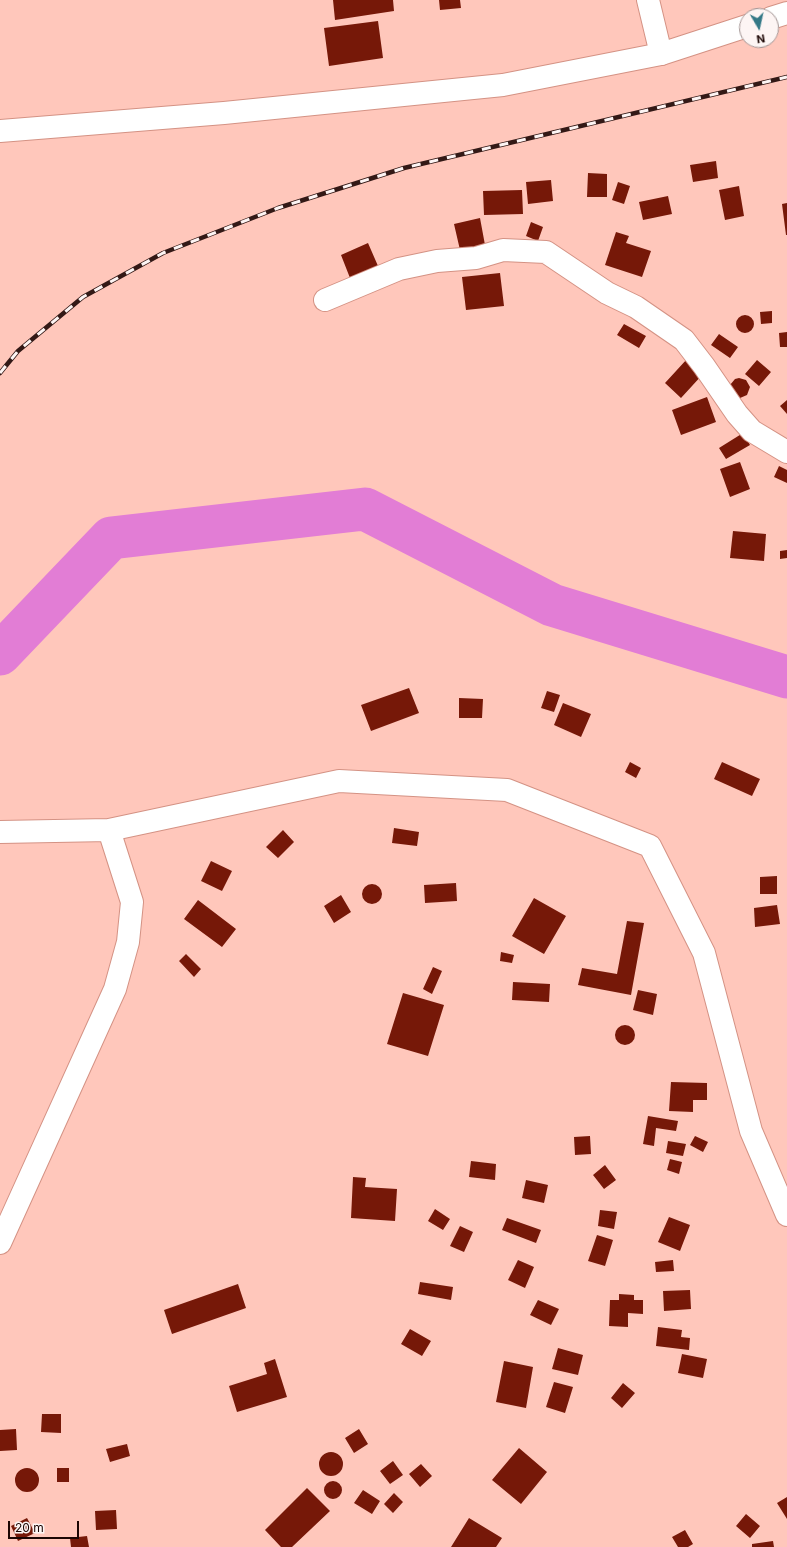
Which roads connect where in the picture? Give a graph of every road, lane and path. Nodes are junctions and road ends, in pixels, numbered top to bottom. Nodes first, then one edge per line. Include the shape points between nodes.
1 (648, 0) edge
2 (661, 0) edge
3 (739, 29) edge
4 (661, 54) junction
5 (0, 131) edge
6 (325, 300) dead end
7 (787, 452) edge
8 (109, 830) junction
9 (1, 832) edge
10 (787, 1215) edge
11 (0, 1243) edge

1 - 4 main road
2 - 4 main road
3 - 4 main road
4 - 5 main road via 503,85 224,113
6 - 7 main road via 399,269 436,261 476,258 503,250 546,252 607,293 636,307 684,340 752,431
8 - 9 main road
8 - 10 main road via 339,781 507,790 650,846 704,953 752,1131
8 - 11 main road via 132,902 128,942 116,989

